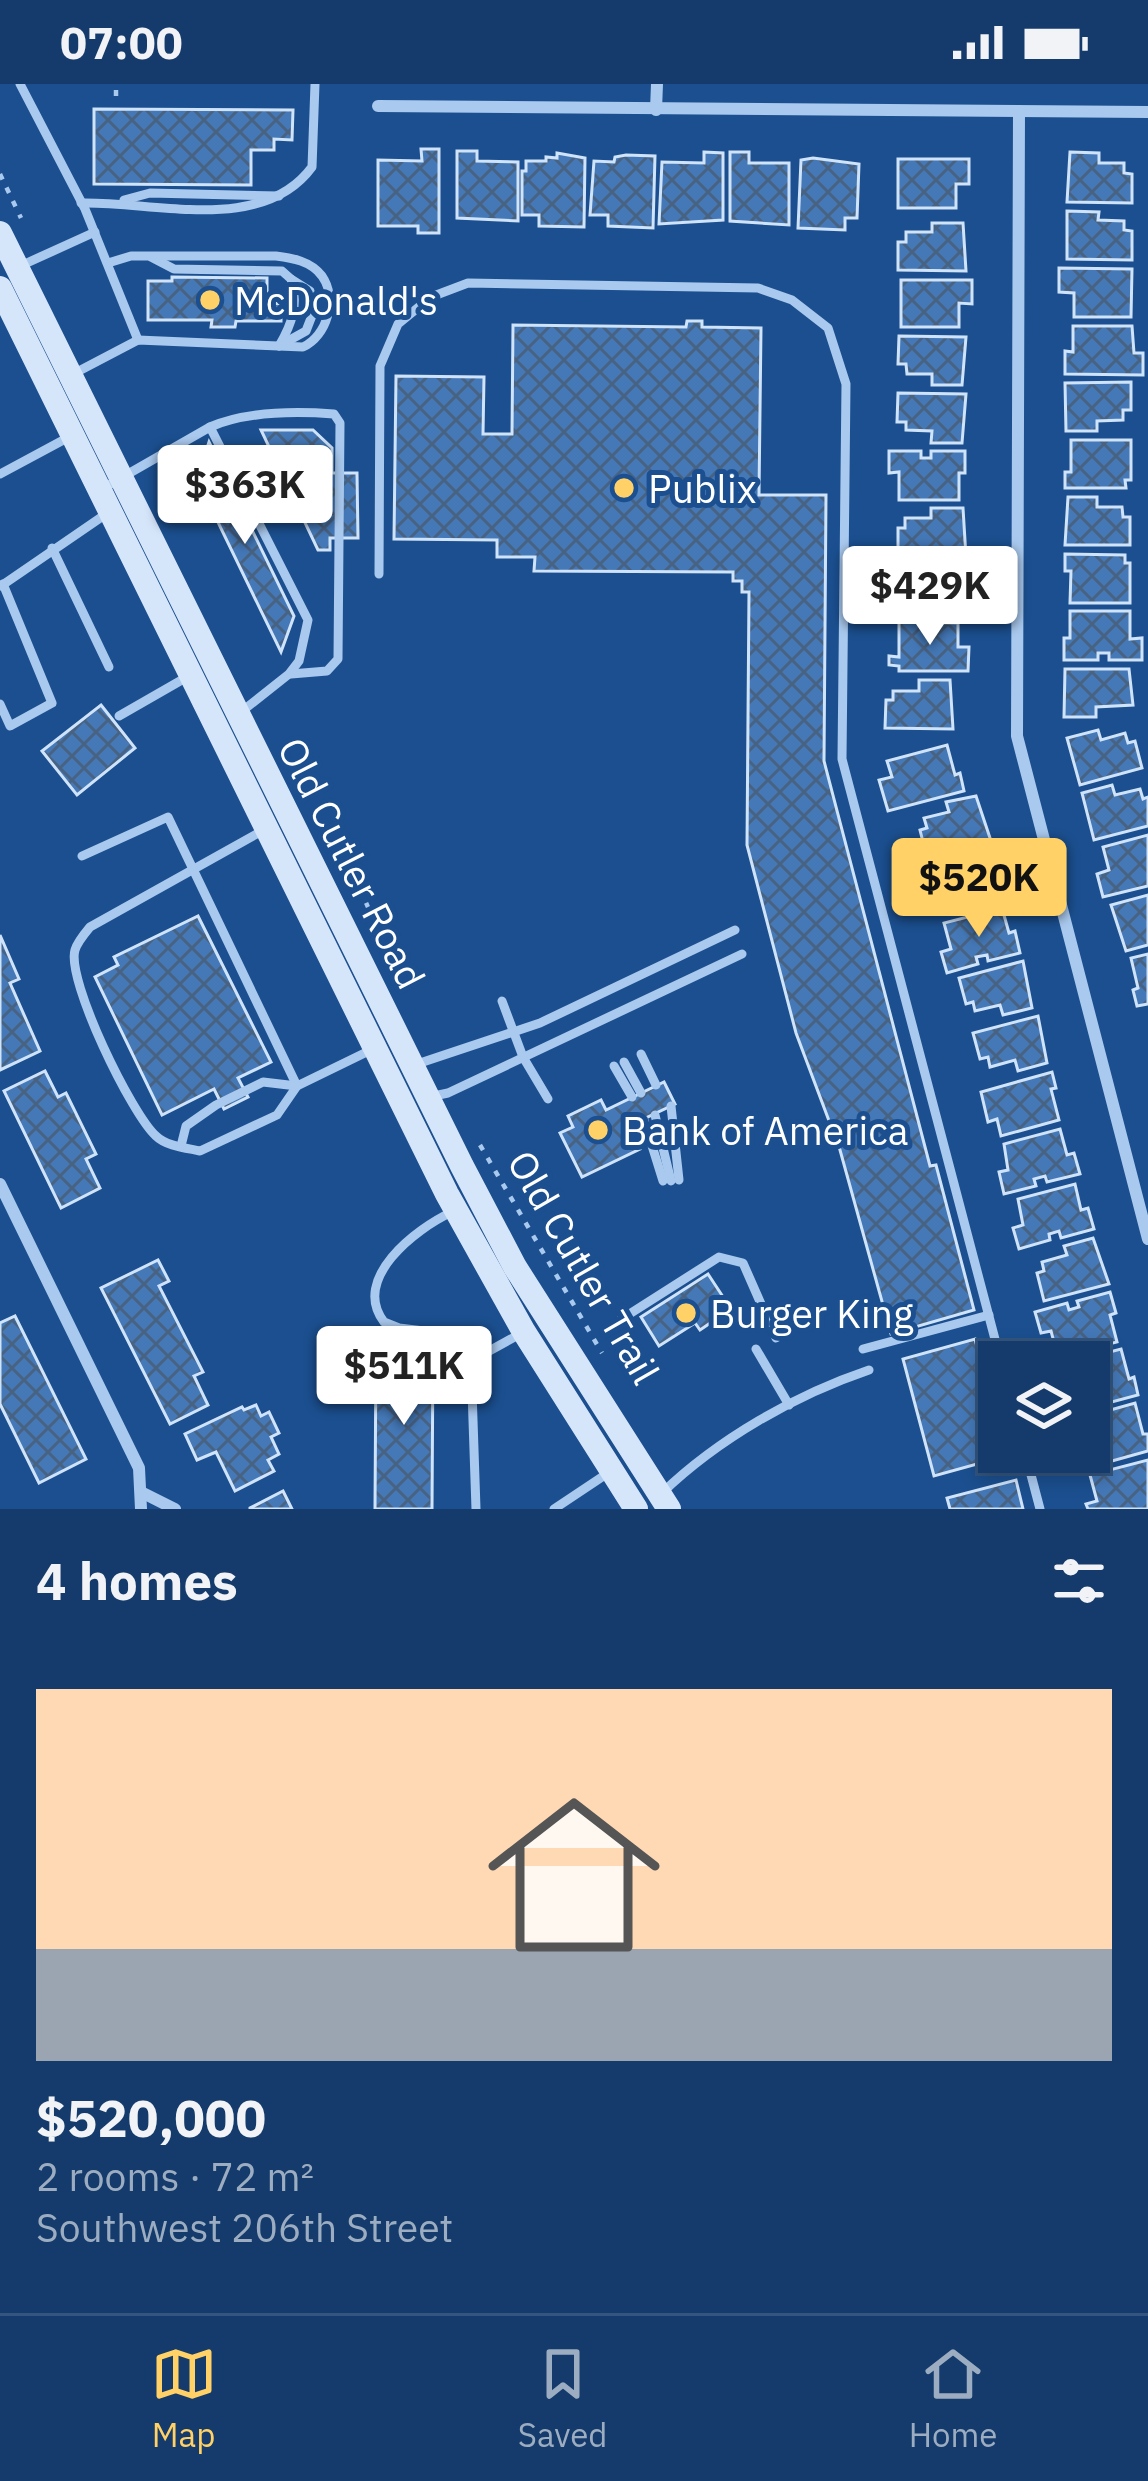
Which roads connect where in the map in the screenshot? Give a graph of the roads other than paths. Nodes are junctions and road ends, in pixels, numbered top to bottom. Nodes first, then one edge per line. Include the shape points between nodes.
1 (20, 84) edge
2 (315, 84) edge
3 (657, 84) edge
4 (378, 106) dead end
5 (656, 110) junction
6 (1019, 111) junction
7 (1148, 112) edge
8 (81, 202) junction
9 (95, 232) junction
10 (0, 233) edge
11 (150, 256) junction
12 (108, 263) junction
13 (17, 268) junction
14 (291, 279) junction
15 (0, 288) edge
16 (15, 310) edge
17 (138, 340) junction
18 (278, 346) junction
19 (59, 381) junction
20 (210, 427) junction
21 (83, 429) junction
22 (0, 474) edge
23 (110, 493) junction
24 (52, 548) junction
25 (379, 574) dead end
26 (2, 585) edge
27 (110, 667) dead end
28 (202, 669) junction
29 (289, 674) junction
30 (0, 704) edge
31 (119, 716) dead end
32 (227, 721) junction
33 (278, 823) junction
34 (82, 856) dead end
35 (191, 870) junction
36 (735, 930) dead end
37 (742, 954) dead end
38 (502, 1001) dead end
39 (514, 1032) junction
40 (375, 1048) junction
41 (640, 1054) dead end
42 (523, 1057) junction
43 (619, 1064) dead end
44 (412, 1065) junction
45 (386, 1072) junction
46 (656, 1085) dead end
47 (298, 1086) junction
48 (637, 1095) dead end
49 (429, 1097) junction
50 (548, 1099) dead end
51 (671, 1106) dead end
52 (649, 1118) dead end
53 (181, 1146) junction
54 (0, 1184) edge
55 (456, 1210) junction
56 (1147, 1234) edge
57 (988, 1315) junction
58 (548, 1318) junction
59 (620, 1320) dead end
60 (524, 1332) junction
61 (776, 1338) dead end
62 (995, 1341) edge
63 (756, 1349) dead end
64 (863, 1349) dead end
65 (471, 1361) junction
66 (869, 1370) dead end
67 (789, 1405) junction
68 (611, 1471) junction
69 (1031, 1473) edge
70 (143, 1493) junction
71 (648, 1506) edge
72 (141, 1509) edge
73 (175, 1509) edge
74 (476, 1509) edge
75 (554, 1509) edge
76 (1040, 1509) edge

1 - 8 lane
2 - 8 lane via 312,167 263,205
3 - 5 street
4 - 5 street
5 - 6 street
6 - 7 street
6 - 56 street via 1015,720
8 - 9 lane
9 - 12 lane
9 - 13 lane
10 - 13 main road, Old Cutler Road
11 - 12 lane
11 - 14 lane via 174,269 271,269
11 - 18 lane via 276,256 311,266 328,296 323,329 303,347
12 - 17 lane
13 - 16 main road, Old Cutler Road
14 - 18 lane via 292,322
14 - 18 lane via 310,291 311,323
15 - 16 main road, Old Cutler Road
16 - 19 main road, Old Cutler Road
17 - 18 lane
17 - 19 lane
19 - 21 main road, Old Cutler Road
20 - 23 lane
20 - 29 lane via 308,620
20 - 29 lane via 303,413 334,415 340,423 338,659 327,671
21 - 22 lane
21 - 23 main road, Old Cutler Road
23 - 24 lane
23 - 28 main road, Old Cutler Road
23 - 28 main road, Old Cutler Road
24 - 26 lane
24 - 27 lane
25 - 57 lane via 380,367 398,324 431,297 468,283 758,287 792,300 827,328 846,384 842,759
26 - 30 lane via 52,703 10,726
28 - 31 lane
28 - 32 main road, Old Cutler Road
29 - 32 lane
32 - 33 main road, Old Cutler Road
33 - 35 lane
33 - 40 main road, Old Cutler Road
33 - 44 main road, Old Cutler Road
34 - 35 lane via 168,817
35 - 47 lane
35 - 53 lane via 90,927 74,952 79,990 111,1062 159,1140
36 - 39 lane
37 - 42 lane
38 - 39 lane
39 - 42 lane
39 - 44 lane
40 - 45 main road, Old Cutler Road
40 - 47 lane
41 - 46 lane
42 - 49 lane
42 - 50 lane
43 - 48 lane
44 - 49 main road, Old Cutler Road
45 - 49 main road
45 - 55 main road, Old Cutler Road
47 - 53 lane via 277,1115 200,1151
47 - 53 lane via 263,1082 217,1105 186,1126
49 - 58 main road, Old Cutler Road
51 - 52 lane via 671,1180
54 - 70 street via 139,1468
55 - 60 main road, Old Cutler Road
55 - 65 lane via 400,1250 373,1298 384,1322 457,1335
57 - 62 lane
57 - 64 lane
58 - 60 main road
58 - 71 main road, Old Cutler Road
59 - 61 lane via 719,1257 743,1263
60 - 65 lane
60 - 68 main road, Old Cutler Road
63 - 67 lane
65 - 74 lane
66 - 67 lane
67 - 71 lane via 688,1468
68 - 71 main road, Old Cutler Road
68 - 75 lane
69 - 76 lane
70 - 72 street
70 - 73 street

